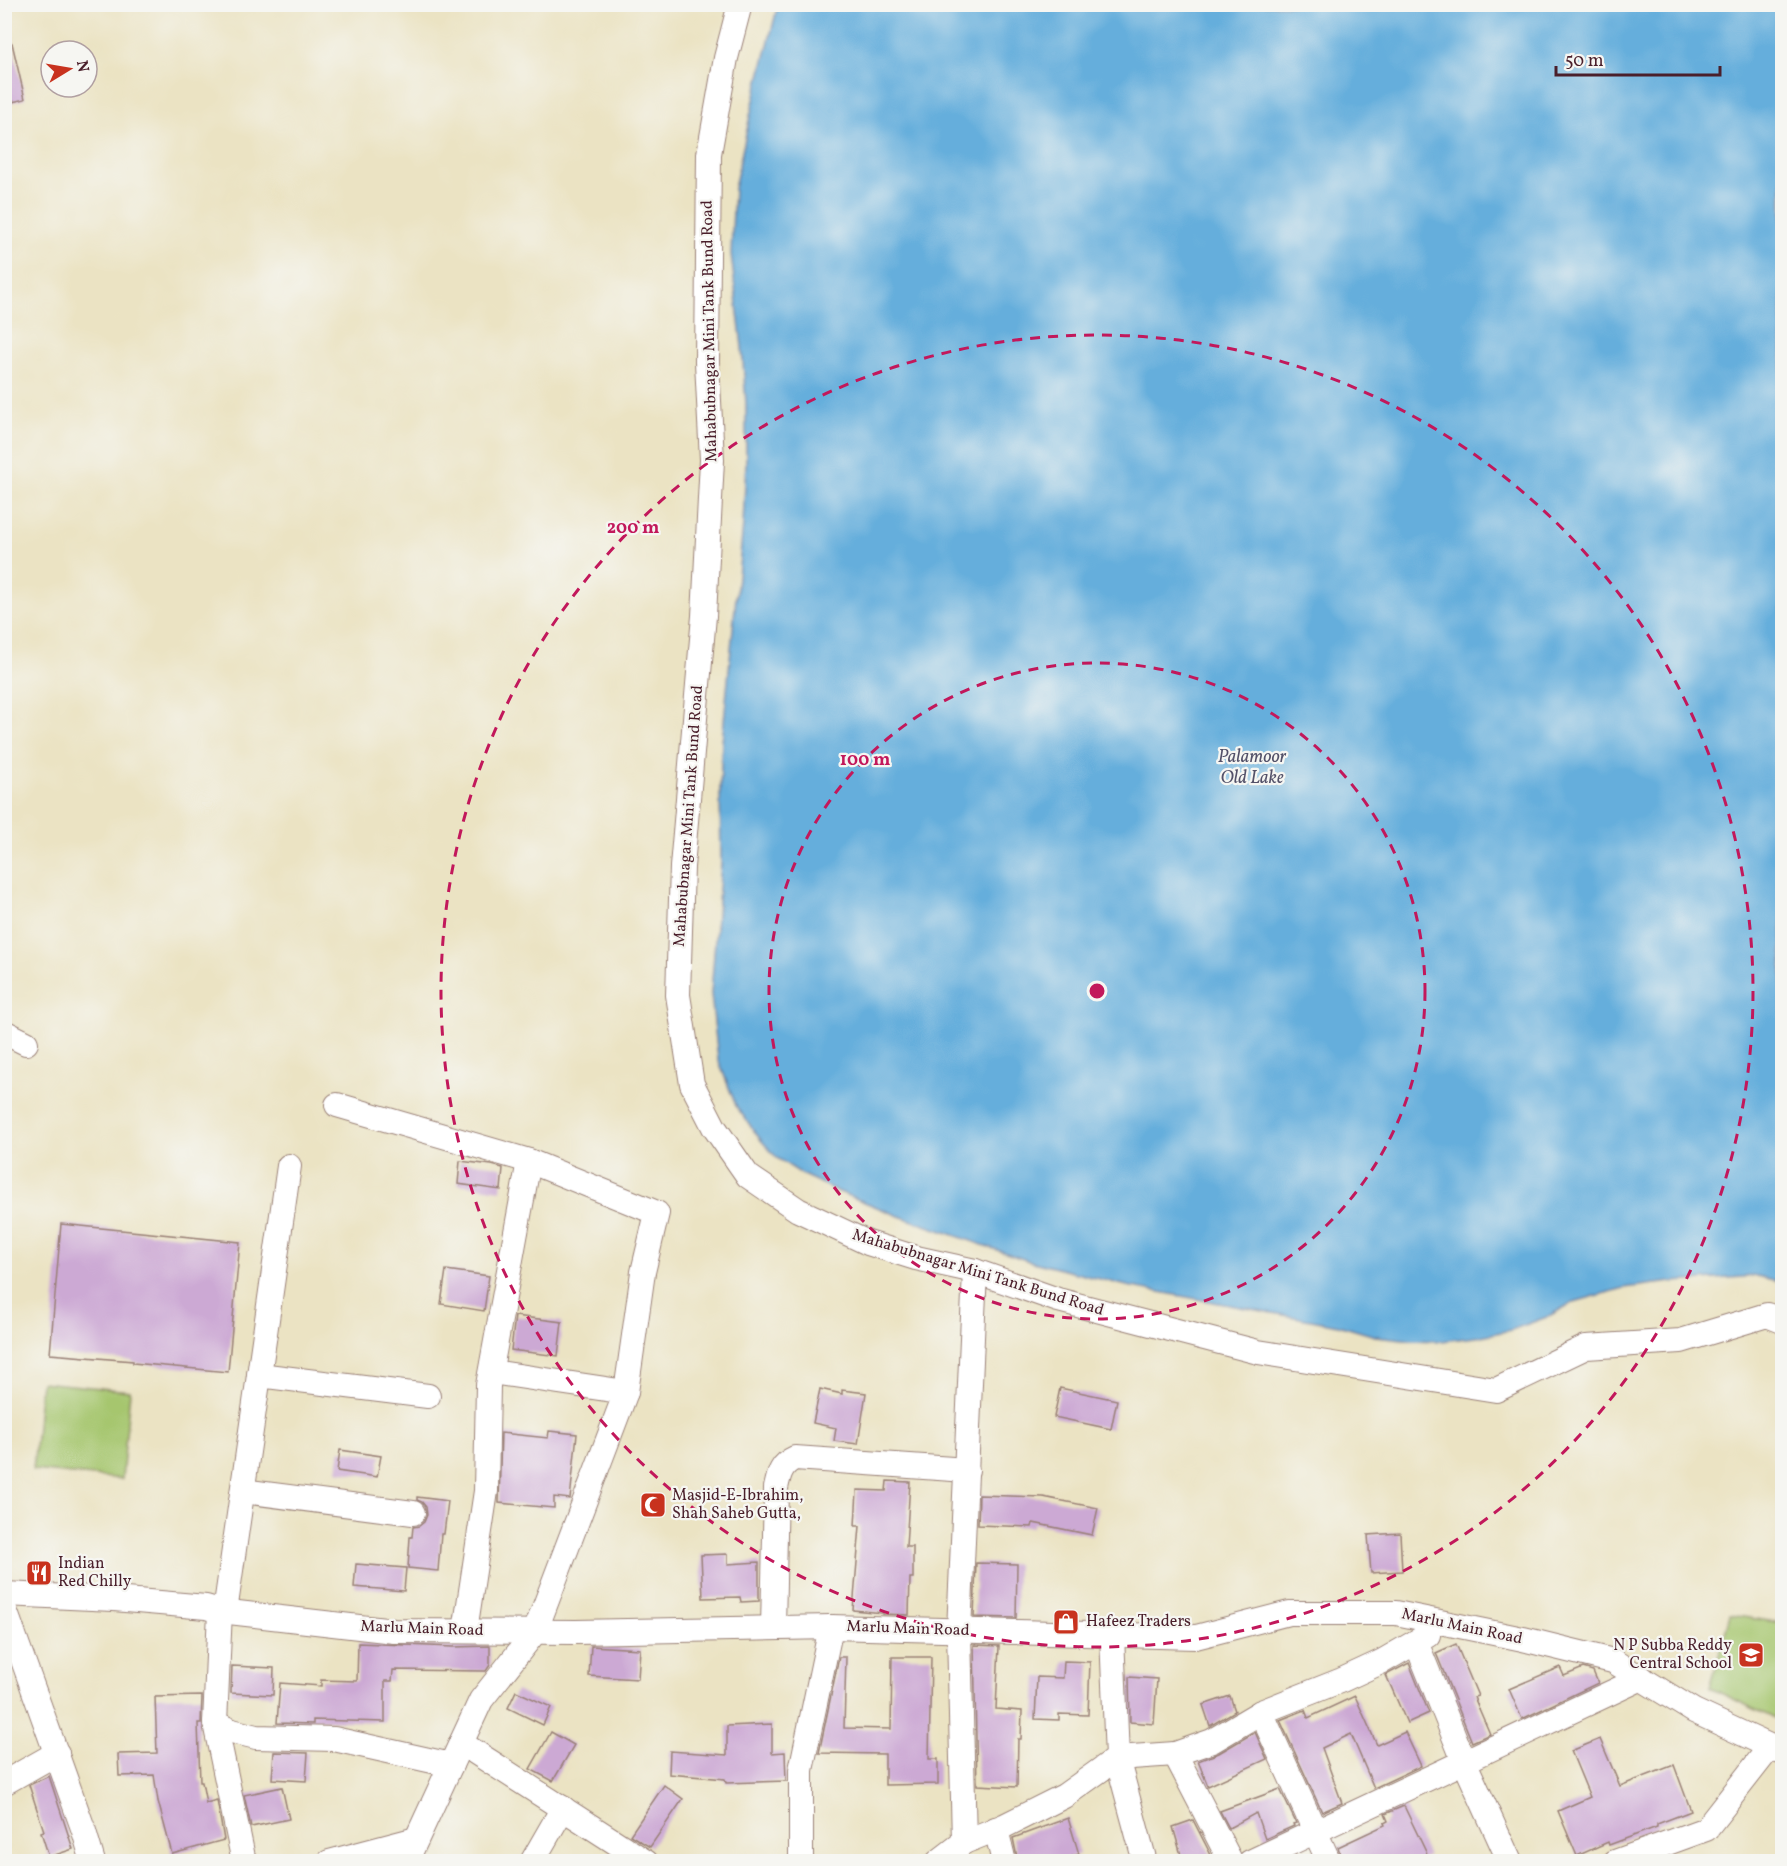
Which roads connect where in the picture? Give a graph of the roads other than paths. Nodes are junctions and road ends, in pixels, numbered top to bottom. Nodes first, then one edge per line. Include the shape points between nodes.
1 (740, 4) edge
2 (4, 1032) edge
3 (26, 1042) dead end
4 (337, 1106) dead end
5 (529, 1161) junction
6 (289, 1166) dead end
7 (975, 1271) junction
8 (1782, 1321) edge
9 (491, 1372) junction
10 (259, 1375) junction
11 (626, 1392) junction
12 (428, 1396) dead end
13 (967, 1470) junction
14 (243, 1491) junction
15 (413, 1513) dead end
16 (4, 1594) edge
17 (4, 1607) edge
18 (223, 1611) junction
19 (1448, 1624) junction
20 (831, 1627) junction
21 (773, 1628) junction
22 (465, 1631) junction
23 (959, 1631) junction
24 (534, 1632) junction
25 (1112, 1635) junction
26 (1416, 1642) junction
27 (1642, 1678) junction
28 (1261, 1712) junction
29 (215, 1724) junction
30 (461, 1743) junction
31 (1776, 1749) edge
32 (57, 1754) junction
33 (1174, 1754) junction
34 (1117, 1758) junction
35 (1464, 1761) junction
36 (451, 1765) junction
37 (1782, 1772) edge
38 (4, 1783) edge
39 (563, 1808) junction
40 (996, 1829) junction
41 (1316, 1830) junction
42 (416, 1839) junction
43 (964, 1842) junction
44 (93, 1862) edge
45 (244, 1862) edge
46 (328, 1862) edge
47 (406, 1862) edge
48 (532, 1862) edge
49 (646, 1862) edge
50 (801, 1862) edge
51 (938, 1862) edge
52 (1004, 1862) edge
53 (1145, 1862) edge
54 (1231, 1862) edge
55 (1250, 1862) edge
56 (1329, 1862) edge
57 (1510, 1862) edge
58 (1615, 1862) edge

1 - 7 street, Mahabubnagar Mini Tank Bund Road via 709,154 707,362 712,460 704,616 682,867 678,995 692,1084 714,1127 748,1176 798,1210 868,1243
2 - 3 street
4 - 5 street
5 - 9 street
5 - 11 street via 657,1213 643,1272
6 - 10 street
7 - 8 street, Mahabubnagar Mini Tank Bund Road via 1058,1300 1258,1352 1496,1390 1586,1347 1681,1341 1767,1315
7 - 13 street
9 - 11 street
9 - 22 street via 486,1491
10 - 12 street
10 - 14 street
11 - 24 street
13 - 21 street via 795,1458 786,1462 776,1488
13 - 23 street
14 - 15 street
14 - 18 street
16 - 18 street, Marlu Main Road via 206,1606
17 - 32 street
18 - 22 street, Marlu Main Road via 394,1631
18 - 29 street
19 - 25 street, Marlu Main Road via 1396,1613 1289,1613 1196,1637
19 - 26 street
19 - 27 street, Marlu Main Road via 1613,1660
20 - 21 street, Marlu Main Road
20 - 23 street, Marlu Main Road
20 - 50 street via 801,1770
21 - 24 street, Marlu Main Road
22 - 24 street, Marlu Main Road
23 - 25 street, Marlu Main Road
23 - 43 street
24 - 30 street via 481,1700
25 - 34 street
26 - 28 street via 1342,1680
26 - 35 street
27 - 31 street, Marlu Main Road via 1695,1711
27 - 35 street
28 - 33 street via 1212,1742
28 - 41 street
29 - 36 street via 256,1737 334,1739
29 - 45 street
30 - 36 street
30 - 39 street
31 - 37 street
31 - 58 street via 1706,1829
32 - 38 street
32 - 44 street
33 - 34 street
33 - 54 street
34 - 40 street via 1064,1796
34 - 53 street
35 - 41 street
35 - 57 street
36 - 42 street
39 - 48 street
39 - 49 street
40 - 43 street
40 - 52 street
41 - 55 street
41 - 56 street
42 - 46 street
42 - 47 street
43 - 51 street

